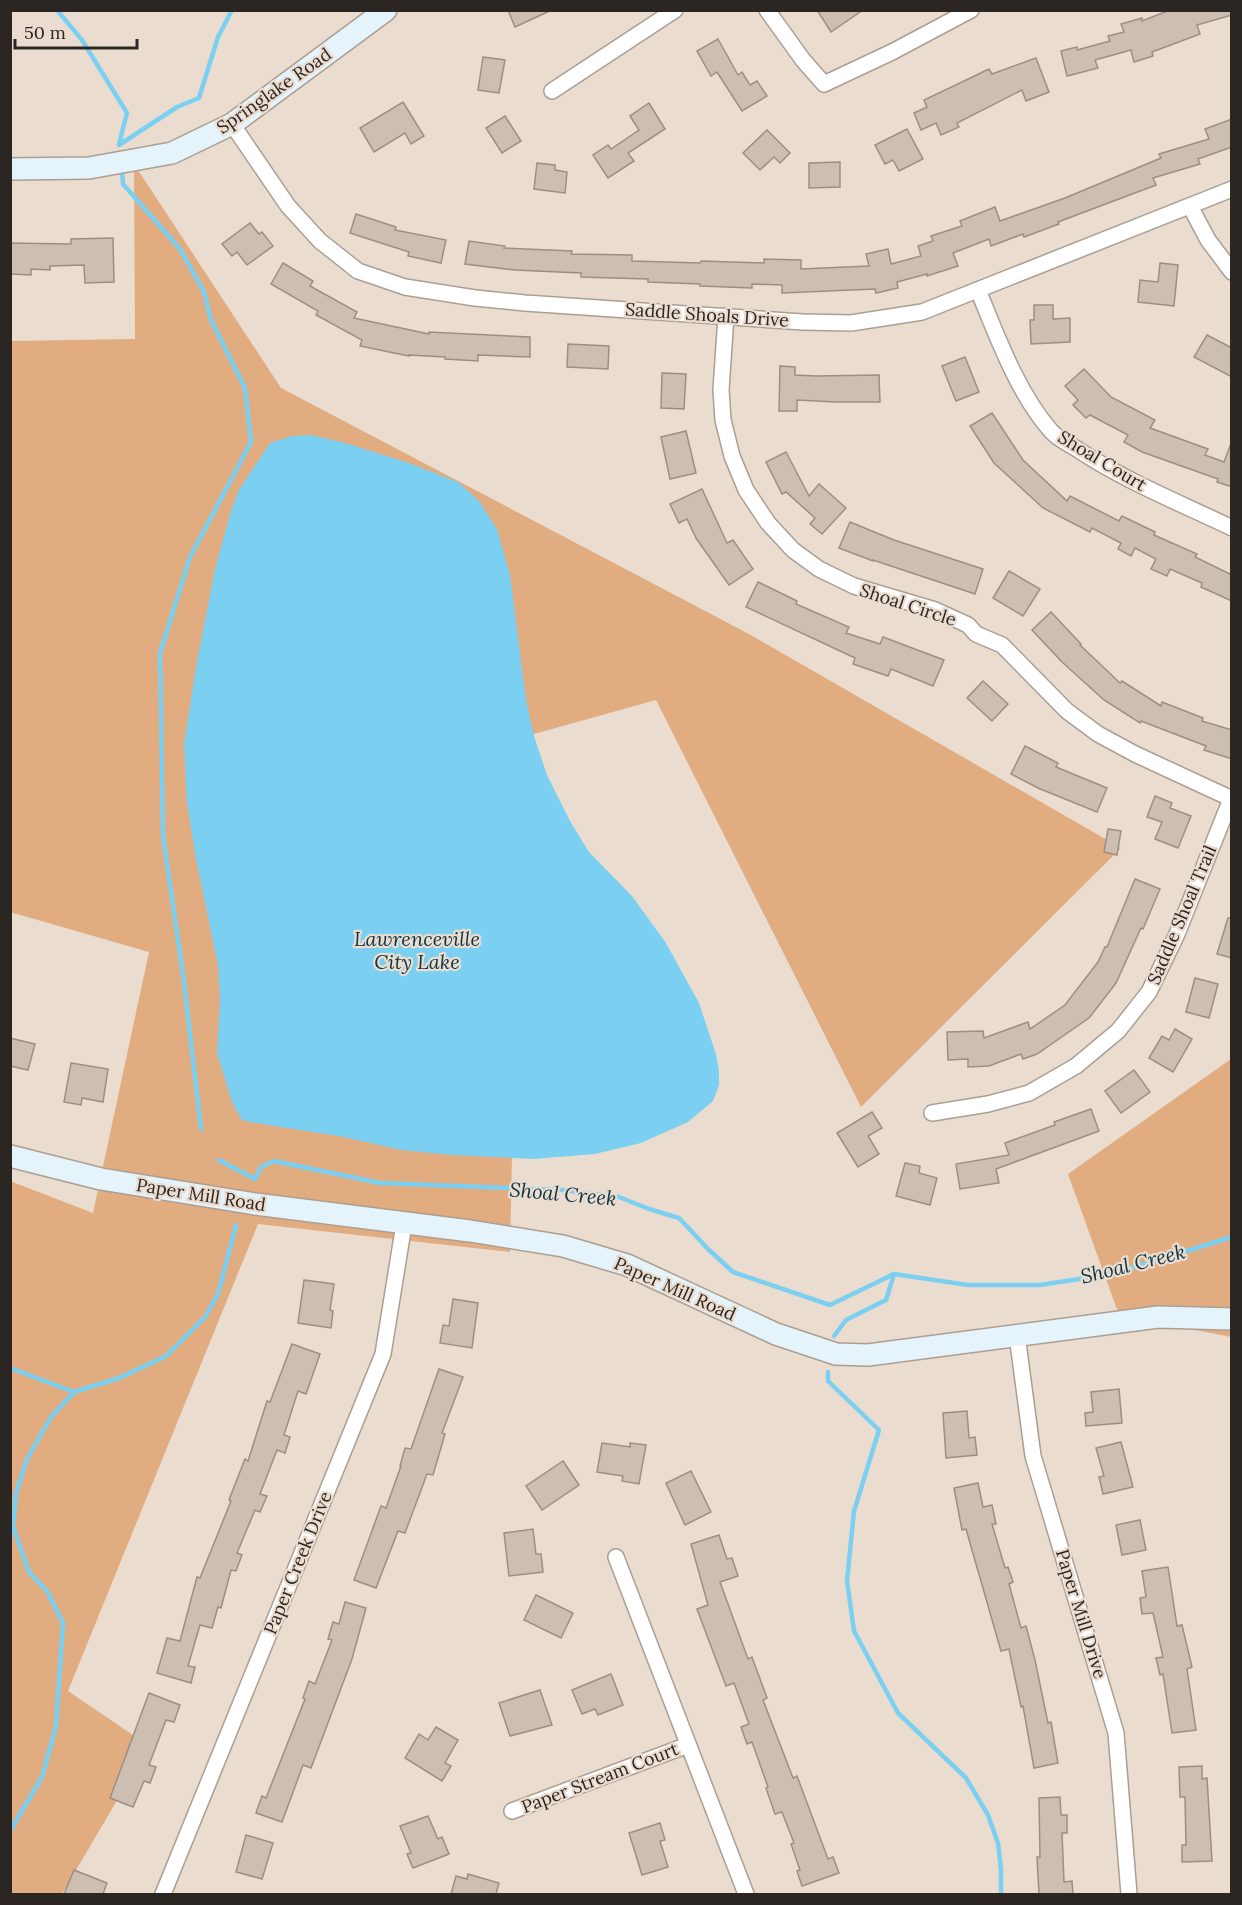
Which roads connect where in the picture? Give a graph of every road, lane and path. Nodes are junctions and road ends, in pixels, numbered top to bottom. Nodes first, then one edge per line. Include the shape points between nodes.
1 (386, 10) edge
2 (675, 10) edge
3 (767, 10) edge
4 (970, 10) edge
5 (552, 91) dead end
6 (232, 124) junction
7 (10, 169) edge
8 (1232, 189) edge
9 (1190, 206) junction
10 (1232, 272) edge
11 (978, 290) junction
12 (726, 316) junction
13 (1232, 528) edge
14 (1231, 799) edge
15 (932, 1113) dead end
16 (10, 1156) edge
17 (404, 1224) junction
18 (1232, 1319) edge
19 (1017, 1335) junction
20 (616, 1557) dead end
21 (688, 1745) junction
22 (512, 1811) dead end
23 (163, 1894) edge
24 (746, 1894) edge
25 (1129, 1894) edge

1 - 6 street, Springlake Road
2 - 5 street
3 - 4 street via 824,84
6 - 7 street, Springlake Road via 172,153 89,168
6 - 12 street, Saddle Shoals Drive via 288,206 320,241 358,271 405,287 475,298
8 - 9 street, Saddle Shoals Drive
9 - 10 street via 1208,240
9 - 11 street, Saddle Shoals Drive
11 - 12 street, Saddle Shoals Drive via 922,312 851,323
11 - 13 street, Shoal Court via 1026,396 1052,432 1094,460
12 - 14 street, Shoal Circle via 721,390 732,456 746,490 768,523 793,550 819,569 854,586 935,610 968,625 976,634 1002,645 1067,711 1098,734
14 - 15 street, Saddle Shoal Trail via 1177,934 1149,992 1118,1031 1076,1066 1029,1093
16 - 17 street, Paper Mill Road via 101,1179
17 - 19 street, Paper Mill Road via 562,1246 627,1265 776,1334 836,1354 868,1355
17 - 23 street, Paper Creek Drive via 383,1354
18 - 19 street, Paper Mill Road via 1158,1317
19 - 25 street, Paper Mill Drive via 1033,1456 1116,1733
20 - 21 street
21 - 22 street, Paper Stream Court
21 - 24 street

